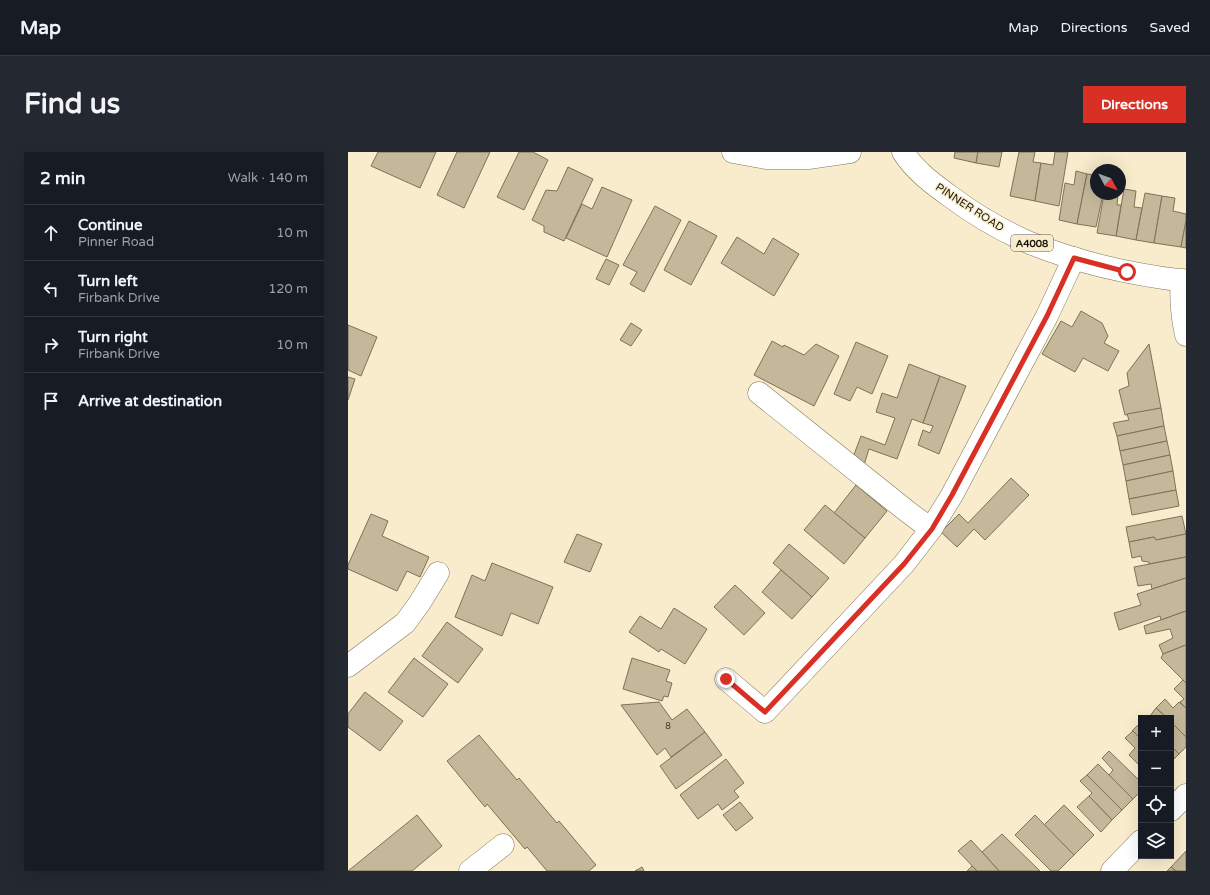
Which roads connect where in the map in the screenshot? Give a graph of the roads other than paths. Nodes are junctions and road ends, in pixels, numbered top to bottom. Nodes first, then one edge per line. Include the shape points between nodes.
1 (733, 152) edge
2 (850, 152) edge
3 (903, 152) edge
4 (1074, 258) junction
5 (1184, 280) edge
6 (1186, 335) edge
7 (759, 393) dead end
8 (932, 529) junction
9 (438, 573) dead end
10 (348, 666) edge
11 (726, 679) dead end
12 (1186, 795) edge
13 (1174, 807) edge
14 (1138, 844) edge
15 (503, 845) dead end
16 (1115, 870) edge
17 (470, 871) edge

1 - 2 street via 766,158 808,158
3 - 4 street, PINNER ROAD / A4008 via 933,184 960,204 1030,243
4 - 5 street, PINNER ROAD / A4008 via 1127,272
4 - 8 street via 1047,316
5 - 6 street via 1180,299
7 - 8 street
8 - 11 street via 904,564 765,712
9 - 10 street via 405,623
12 - 13 street
14 - 16 street
15 - 17 street

